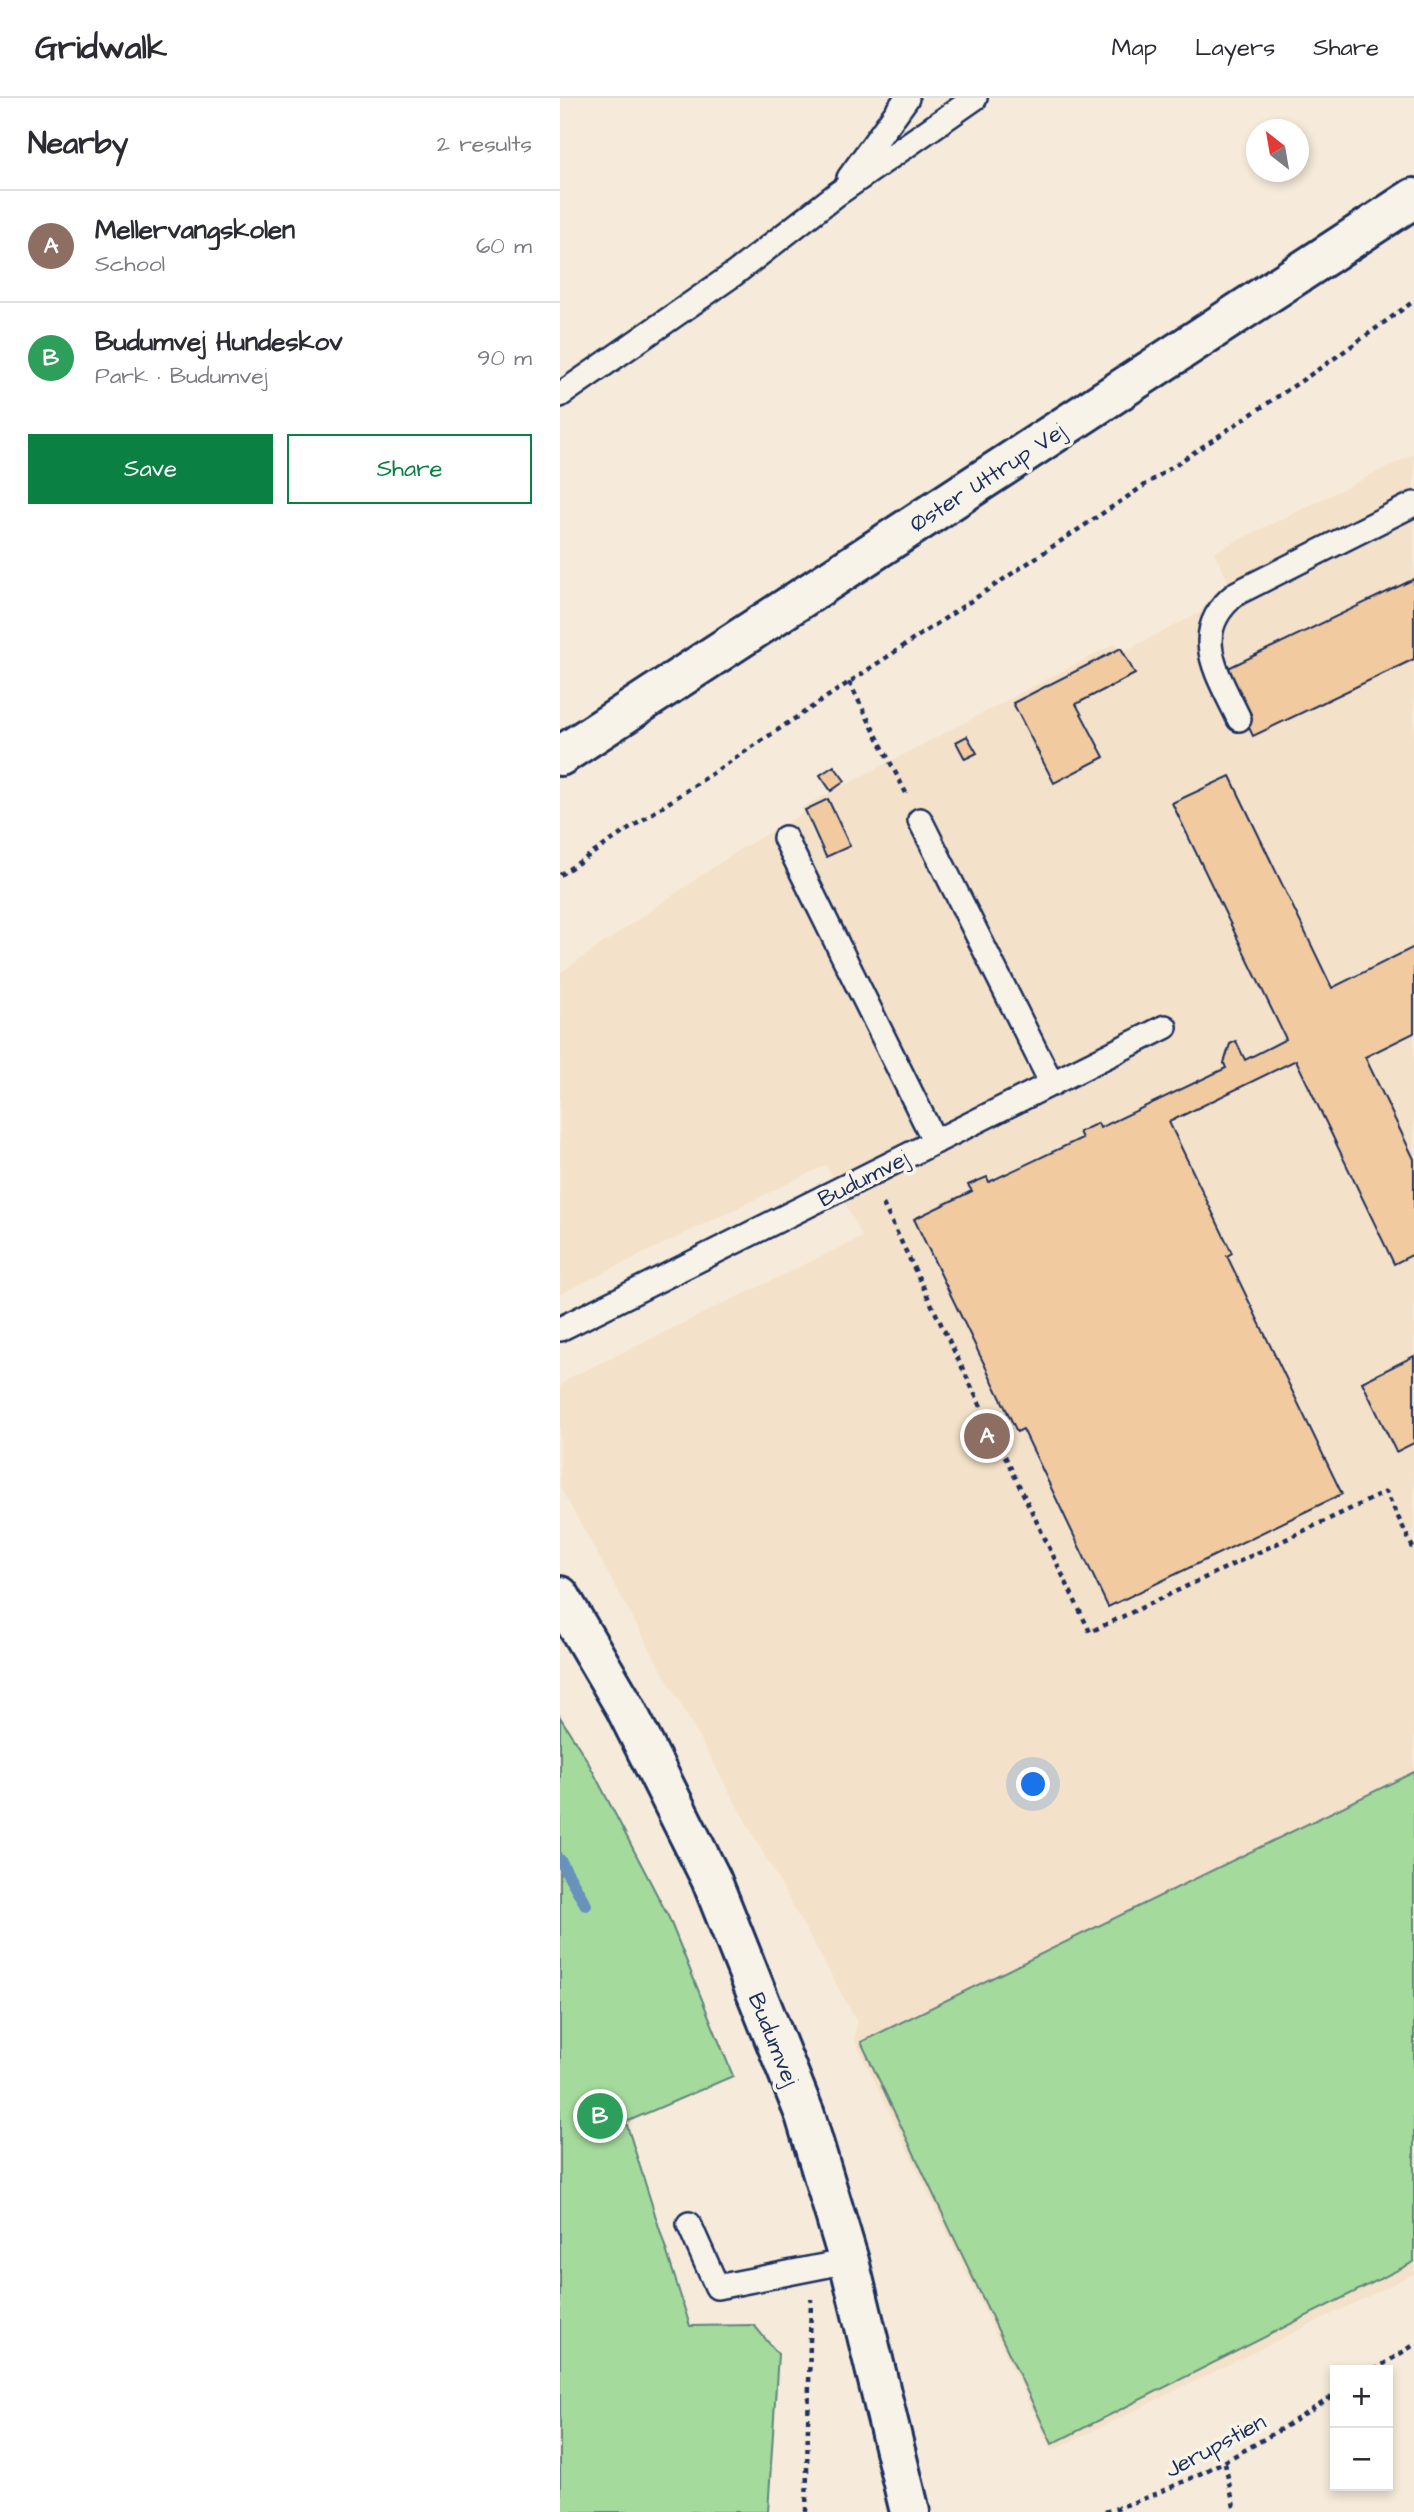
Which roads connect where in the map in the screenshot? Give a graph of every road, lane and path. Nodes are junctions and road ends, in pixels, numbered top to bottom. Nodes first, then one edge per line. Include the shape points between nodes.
1 (907, 98) edge
2 (975, 98) edge
3 (837, 194) junction
4 (1414, 198) edge
5 (1414, 301) edge
6 (560, 395) edge
7 (1414, 504) edge
8 (849, 682) junction
9 (1239, 719) dead end
10 (560, 756) edge
11 (919, 820) joint
12 (785, 838) dead end
13 (560, 875) edge
14 (1165, 1027) dead end
15 (1052, 1084) junction
16 (935, 1142) junction
17 (869, 1175) junction
18 (560, 1329) edge
19 (1414, 1550) edge
20 (560, 1595) edge
21 (689, 2224) dead end
22 (849, 2261) junction
23 (812, 2268) junction
24 (1414, 2345) edge
25 (1382, 2365) edge
26 (1330, 2398) edge
27 (1225, 2463) junction
28 (806, 2512) edge
29 (910, 2512) edge
30 (1105, 2512) edge
31 (1235, 2512) edge

1 - 3 lane
2 - 3 lane
3 - 6 lane via 734,274
4 - 10 street, Øster Uttrup Vej
5 - 8 path
7 - 9 lane via 1223,604 1209,639 1211,657
8 - 11 path
8 - 13 path
11 - 15 lane
12 - 16 lane
14 - 15 lane, Budumvej
15 - 16 lane, Budumvej
16 - 17 lane, Budumvej
17 - 18 lane, Budumvej
17 - 19 path via 1090,1632 1386,1492
20 - 22 street, Budumvej via 625,1707 711,1879 805,2115
21 - 23 lane via 717,2287
22 - 23 lane
22 - 29 street, Budumvej
23 - 28 path
24 - 25 path
26 - 27 path, Jerupstien
27 - 30 path, Jerupstien via 1149,2498
27 - 31 path

